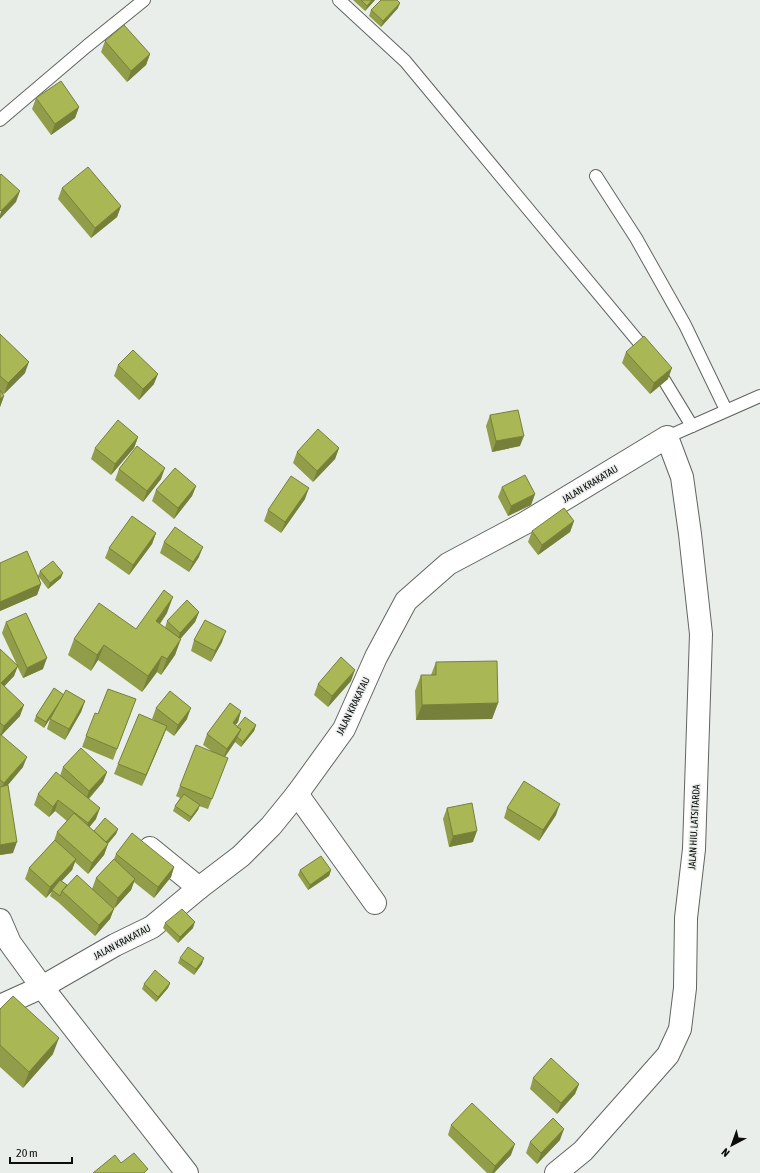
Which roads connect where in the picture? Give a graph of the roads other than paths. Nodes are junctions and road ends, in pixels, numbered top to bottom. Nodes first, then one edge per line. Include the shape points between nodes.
1 (144, 0) edge
2 (340, 0) edge
3 (0, 120) edge
4 (596, 176) dead end
5 (760, 396) edge
6 (726, 410) junction
7 (692, 426) junction
8 (667, 437) junction
9 (297, 794) junction
10 (135, 836) edge
11 (199, 888) junction
12 (375, 903) dead end
13 (0, 920) edge
14 (42, 987) junction
15 (0, 1006) edge
16 (187, 1173) edge
17 (556, 1173) edge

1 - 3 lane
2 - 7 lane via 405,61 647,352
4 - 6 lane via 636,238 681,319
5 - 6 lane
6 - 7 lane
7 - 8 lane
8 - 9 street, JALAN KRAKATAU via 526,523 448,564 406,601 376,657 344,729
8 - 17 street, JALAN HIU. LATSITARDA via 682,478 701,634 694,849 686,918 685,988 680,1029 668,1055 583,1151
9 - 11 street, JALAN KRAKATAU via 271,826 241,856
9 - 12 street
10 - 11 street
11 - 14 street, JALAN KRAKATAU via 152,927
13 - 14 street via 10,943
14 - 15 street, JALAN KRAKATAU
14 - 16 street

